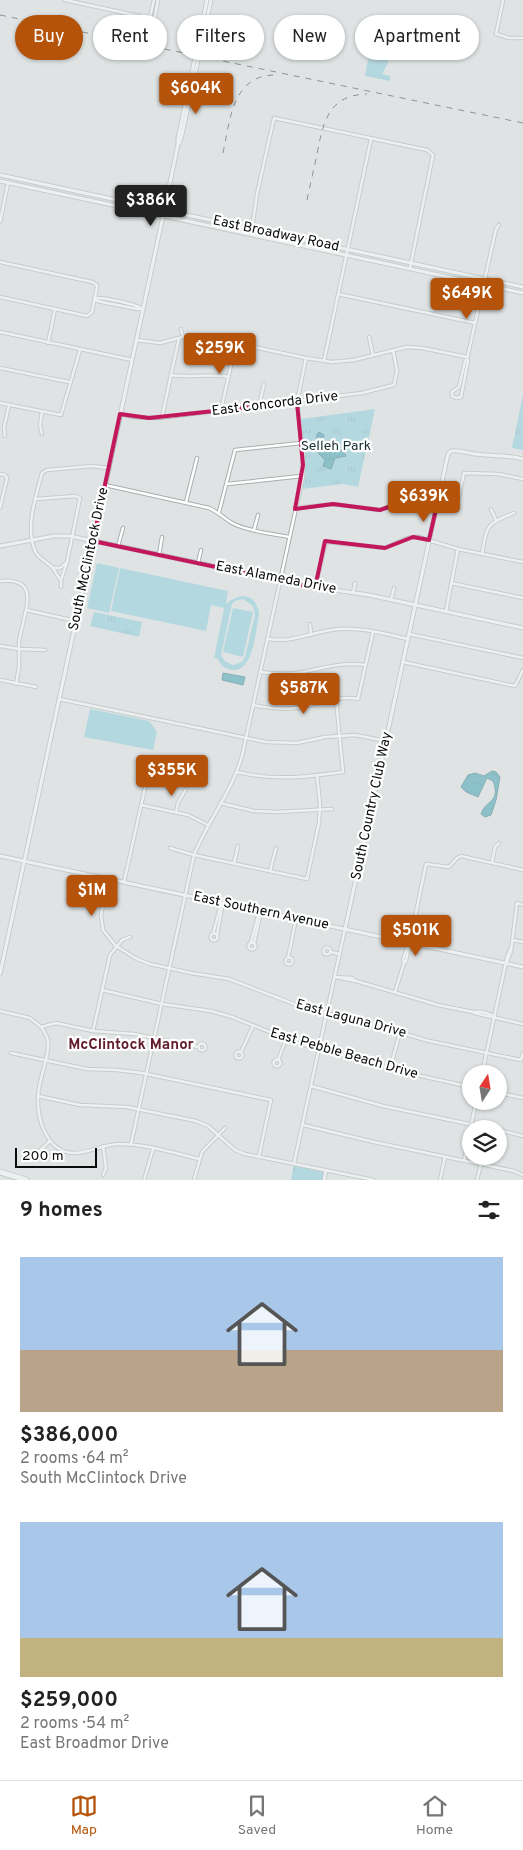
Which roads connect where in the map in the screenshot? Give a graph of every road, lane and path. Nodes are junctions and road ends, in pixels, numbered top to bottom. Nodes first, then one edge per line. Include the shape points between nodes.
1 (65, 0) edge
2 (154, 0) edge
3 (158, 0) edge
4 (207, 0) edge
5 (211, 0) edge
6 (503, 0) edge
7 (78, 1) edge
8 (135, 15) edge
9 (523, 38) edge
10 (371, 138) junction
11 (178, 144) junction
12 (0, 175) edge
13 (10, 177) junction
14 (0, 181) edge
15 (8, 183) junction
16 (85, 193) junction
17 (84, 199) junction
18 (164, 210) junction
19 (163, 216) junction
20 (0, 222) edge
21 (499, 224) dead end
22 (236, 226) junction
23 (223, 229) junction
24 (252, 229) junction
25 (253, 236) junction
26 (348, 250) junction
27 (346, 255) junction
28 (0, 262) edge
29 (411, 263) junction
30 (409, 269) junction
31 (485, 279) junction
32 (484, 285) junction
33 (523, 287) edge
34 (523, 293) edge
35 (338, 294) junction
36 (0, 297) edge
37 (94, 298) junction
38 (55, 309) junction
39 (143, 309) junction
40 (475, 323) junction
41 (181, 329) dead end
42 (0, 332) edge
43 (369, 337) dead end
44 (181, 338) junction
45 (136, 340) junction
46 (48, 342) junction
47 (236, 343) junction
48 (80, 349) junction
49 (393, 350) junction
50 (374, 355) junction
51 (306, 358) junction
52 (467, 358) junction
53 (132, 360) junction
54 (324, 361) junction
55 (0, 368) edge
56 (171, 375) junction
57 (229, 376) junction
58 (69, 382) junction
59 (264, 384) dead end
60 (297, 402) junction
61 (0, 403) edge
62 (9, 405) junction
63 (259, 406) junction
64 (221, 410) junction
65 (42, 412) junction
66 (120, 414) junction
67 (162, 417) junction
68 (42, 434) dead end
69 (5, 436) dead end
70 (302, 443) junction
71 (197, 458) dead end
72 (523, 459) edge
73 (108, 468) junction
74 (0, 474) edge
75 (302, 476) junction
76 (523, 478) edge
77 (226, 484) junction
78 (105, 485) junction
79 (36, 499) junction
80 (186, 502) junction
81 (437, 504) junction
82 (0, 508) edge
83 (295, 508) junction
84 (491, 509) dead end
85 (220, 512) junction
86 (514, 513) dead end
87 (258, 515) dead end
88 (496, 520) junction
89 (123, 528) dead end
90 (254, 530) junction
91 (73, 537) junction
92 (162, 537) dead end
93 (289, 537) junction
94 (429, 540) junction
95 (33, 541) junction
96 (93, 541) junction
97 (0, 546) edge
98 (118, 546) junction
99 (458, 549) junction
100 (201, 550) dead end
101 (158, 554) junction
102 (482, 554) junction
103 (67, 562) junction
104 (523, 562) edge
105 (198, 563) junction
106 (51, 567) junction
107 (61, 580) junction
108 (280, 580) junction
109 (0, 581) edge
110 (355, 583) dead end
111 (451, 583) junction
112 (61, 587) dead end
113 (315, 588) junction
114 (394, 588) dead end
115 (353, 593) junction
116 (523, 598) edge
117 (391, 600) junction
118 (415, 606) junction
119 (26, 610) junction
120 (446, 612) junction
121 (76, 620) junction
122 (310, 624) dead end
123 (523, 628) edge
124 (373, 632) junction
125 (409, 634) junction
126 (312, 635) junction
127 (267, 638) junction
128 (408, 639) junction
129 (0, 646) edge
130 (19, 649) junction
131 (45, 650) dead end
132 (523, 658) edge
133 (403, 662) junction
134 (365, 665) junction
135 (523, 670) edge
136 (260, 672) junction
137 (0, 680) edge
138 (16, 684) junction
139 (36, 686) dead end
140 (59, 699) junction
141 (336, 699) junction
142 (253, 705) junction
143 (340, 736) junction
144 (246, 738) junction
145 (386, 741) junction
146 (237, 772) junction
147 (150, 773) dead end
148 (317, 775) junction
149 (186, 789) dead end
150 (220, 803) junction
151 (142, 804) junction
152 (320, 809) junction
153 (332, 810) dead end
154 (176, 812) junction
155 (208, 825) junction
156 (499, 843) dead end
157 (238, 846) dead end
158 (170, 848) dead end
159 (276, 848) dead end
160 (194, 855) junction
161 (0, 856) edge
162 (25, 862) junction
163 (234, 863) junction
164 (492, 863) junction
165 (523, 870) edge
166 (270, 871) junction
167 (108, 879) junction
168 (124, 882) junction
169 (185, 895) junction
170 (222, 903) junction
171 (523, 905) edge
172 (259, 911) junction
173 (296, 919) junction
174 (345, 929) junction
175 (215, 934) dead end
176 (130, 937) dead end
177 (512, 940) junction
178 (253, 942) dead end
179 (523, 942) edge
180 (409, 943) junction
181 (116, 946) junction
182 (330, 952) dead end
183 (340, 954) junction
184 (288, 958) dead end
185 (2, 960) edge
186 (506, 963) junction
187 (523, 967) edge
188 (170, 968) junction
189 (0, 974) edge
190 (335, 976) junction
191 (102, 990) junction
192 (395, 992) junction
193 (162, 1004) junction
194 (0, 1011) edge
195 (327, 1013) junction
196 (494, 1017) junction
197 (523, 1024) edge
198 (253, 1026) junction
199 (41, 1027) junction
200 (93, 1030) junction
201 (400, 1032) junction
202 (154, 1038) junction
203 (286, 1039) junction
204 (198, 1047) dead end
205 (320, 1048) junction
206 (241, 1052) dead end
207 (11, 1053) dead end
208 (487, 1053) junction
209 (523, 1053) edge
210 (45, 1060) junction
211 (278, 1060) dead end
212 (484, 1065) edge
213 (390, 1069) junction
214 (146, 1074) junction
215 (462, 1085) edge
216 (311, 1086) junction
217 (508, 1095) edge
218 (38, 1096) junction
219 (523, 1098) edge
220 (139, 1109) junction
221 (462, 1122) edge
222 (303, 1125) junction
223 (225, 1128) dead end
224 (507, 1132) edge
225 (219, 1134) junction
226 (523, 1136) edge
227 (50, 1141) junction
228 (131, 1144) junction
229 (103, 1146) junction
230 (153, 1149) junction
231 (35, 1155) dead end
232 (259, 1156) junction
233 (445, 1157) junction
234 (199, 1159) junction
235 (462, 1161) edge
236 (294, 1163) junction
237 (481, 1165) edge
238 (486, 1165) edge
239 (326, 1170) junction
240 (0, 1172) edge
241 (103, 1175) dead end
242 (523, 1175) edge
243 (26, 1180) edge
244 (144, 1180) edge
245 (194, 1180) edge
246 (324, 1180) edge
247 (374, 1180) edge
248 (440, 1180) edge
249 (477, 1180) edge

1 - 7 street
2 - 3 street via 148,26 150,30
4 - 11 main road, South McClintock Drive
5 - 11 main road, South McClintock Drive
6 - 9 street via 496,34
7 - 8 street
10 - 24 street via 274,118 256,194
10 - 26 street
10 - 29 street via 427,150 433,156
11 - 18 main road, South McClintock Drive
12 - 13 main road, East Broadway Road
13 - 15 main road
13 - 16 main road, East Broadway Road
14 - 15 main road, East Broadway Road
15 - 17 main road, East Broadway Road
15 - 20 street
16 - 17 main road
16 - 18 main road, East Broadway Road
17 - 19 main road, East Broadway Road
18 - 19 main road, South McClintock Drive
18 - 22 main road, East Broadway Road
19 - 23 main road, East Broadway Road
19 - 39 main road, South McClintock Drive
21 - 31 street
22 - 23 main road
22 - 24 main road, East Broadway Road
23 - 25 main road, East Broadway Road
24 - 25 main road
24 - 26 main road, East Broadway Road
25 - 27 main road, East Broadway Road
26 - 27 street
26 - 29 main road, East Broadway Road
27 - 30 main road, East Broadway Road
27 - 35 street
28 - 37 street via 96,284
29 - 30 street
29 - 31 main road, East Broadway Road
30 - 32 main road, East Broadway Road
31 - 32 street
31 - 33 main road, East Broadway Road
32 - 34 main road, East Broadway Road
32 - 40 street
35 - 40 street
35 - 54 street
36 - 38 street
37 - 38 street via 92,312 88,316
37 - 39 street
38 - 46 street
39 - 45 main road, South McClintock Drive
40 - 52 street
41 - 44 street
42 - 46 street
43 - 50 street
44 - 45 street via 160,343
44 - 47 street via 201,336
44 - 56 street
45 - 53 main road, South McClintock Drive
46 - 48 street
47 - 51 street
47 - 57 street
48 - 53 street
48 - 58 street
49 - 50 street
49 - 52 street via 419,348
49 - 60 street, East Concorda Drive via 397,371 394,385
50 - 54 street via 347,361
51 - 54 street
51 - 60 street
52 - 52 street via 459,387 452,392 456,398 461,397
53 - 66 main road, South McClintock Drive
55 - 58 street
56 - 57 street
56 - 67 street
57 - 64 street
58 - 65 street via 61,415
59 - 63 street
60 - 63 street, East Concorda Drive
60 - 70 street
61 - 62 street
62 - 65 street
62 - 69 street
63 - 64 street, East Concorda Drive
64 - 67 street, East Concorda Drive
65 - 68 street
66 - 67 street, East Concorda Drive
66 - 73 main road, South McClintock Drive
70 - 75 street
70 - 77 street via 235,450
71 - 80 street
72 - 81 main road, South Country Club Way via 451,451
73 - 78 main road, South McClintock Drive
73 - 79 street via 88,466 43,471
74 - 82 street via 7,480
75 - 77 street
75 - 83 street
76 - 81 street via 464,473 456,509
77 - 85 street
78 - 80 street
78 - 96 main road, South McClintock Drive
79 - 91 street via 79,497
79 - 95 street via 31,528
80 - 85 street
81 - 83 street via 407,500 380,510 333,504
81 - 94 main road, South Country Club Way
83 - 93 street
84 - 88 street
85 - 90 street via 232,523
86 - 88 street
87 - 90 street
88 - 102 street via 489,525
89 - 98 street
90 - 93 street
91 - 95 main road, East Alameda Drive via 57,536
91 - 96 main road, East Alameda Drive
91 - 103 street
92 - 101 street
93 - 108 street
94 - 99 street
94 - 113 street via 408,538 385,548 326,542
94 - 118 main road, South Country Club Way
95 - 97 main road, East Alameda Drive
95 - 106 street via 37,554
96 - 98 main road, East Alameda Drive
96 - 121 main road, South McClintock Drive
98 - 101 main road, East Alameda Drive
99 - 102 street
99 - 111 street
100 - 105 street, East Alameda Drive
101 - 105 main road, East Alameda Drive
102 - 104 street
103 - 106 street via 60,568
103 - 107 street
105 - 108 main road, East Alameda Drive
106 - 107 street
107 - 112 street
108 - 113 main road, East Alameda Drive
108 - 127 street
109 - 119 street via 14,580 23,585 28,595
110 - 115 street, East Alameda Drive
111 - 116 street
111 - 120 street
113 - 115 main road, East Alameda Drive
114 - 117 street
115 - 117 main road, East Alameda Drive
117 - 118 main road, East Alameda Drive
118 - 120 main road, East Alameda Drive
118 - 125 main road, South Country Club Way
119 - 121 street
119 - 130 street
120 - 123 main road, East Alameda Drive
121 - 140 main road, South McClintock Drive
122 - 126 street
124 - 126 street via 338,629
124 - 128 street
124 - 134 street
125 - 128 main road, South Country Club Way
125 - 132 street
126 - 127 street via 281,641
127 - 136 street
128 - 133 main road, South Country Club Way
129 - 130 street
130 - 131 street
130 - 138 street
133 - 135 street via 515,686
133 - 145 main road, South Country Club Way
134 - 136 street via 337,664 281,675
134 - 141 street via 358,699
136 - 142 street
137 - 138 street
138 - 139 street
140 - 144 street
140 - 162 main road, South McClintock Drive
141 - 142 street via 297,708
141 - 143 street
142 - 144 street
143 - 144 street via 287,744
143 - 145 street via 355,735
143 - 148 street via 343,772
144 - 146 street
145 - 174 main road, South Country Club Way
146 - 148 street via 276,778
146 - 150 street
147 - 151 street
148 - 152 street
149 - 154 street
150 - 152 street via 277,812
150 - 155 street
151 - 154 street
151 - 168 street
152 - 153 street
152 - 166 street via 307,879
154 - 155 street
155 - 160 street
156 - 164 street
157 - 163 street
158 - 160 street
159 - 166 street
160 - 163 street
160 - 169 street
161 - 162 main road, East Southern Avenue
162 - 167 main road, East Southern Avenue
162 - 185 main road, South McClintock Drive
163 - 166 street
164 - 165 street
164 - 180 street via 461,856 449,866 426,864
167 - 168 main road, East Southern Avenue
167 - 181 street via 101,922
168 - 169 main road, East Southern Avenue
169 - 170 main road, East Southern Avenue
169 - 188 street
170 - 172 main road, East Southern Avenue
170 - 175 street
171 - 177 street via 518,904
172 - 173 main road, East Southern Avenue
172 - 178 street
173 - 174 main road, East Southern Avenue
173 - 184 street
174 - 180 main road, East Southern Avenue
174 - 183 street, South Country Club Way
176 - 181 street
177 - 179 street
177 - 186 street
180 - 186 main road, East Southern Avenue
180 - 192 street
181 - 188 street, East Laguna Drive via 137,959
181 - 191 street via 110,955
182 - 183 street
183 - 190 street, South Country Club Way
185 - 189 main road, South McClintock Drive
186 - 187 main road, East Southern Avenue
186 - 196 street
188 - 193 street
188 - 195 street, East Laguna Drive via 229,978 307,1009
190 - 192 street
190 - 195 street, South Country Club Way
191 - 193 street, East Pebble Beach Drive
191 - 200 street
192 - 196 street
193 - 198 street, East Pebble Beach Drive via 211,1011
193 - 202 street
194 - 199 street via 30,1018
195 - 201 street, East Laguna Drive
195 - 205 street, South Country Club Way
196 - 197 street
196 - 208 street
198 - 203 street, East Pebble Beach Drive
198 - 206 street
199 - 200 street via 56,1023
199 - 210 street via 48,1042
200 - 202 street
201 - 208 street, East Laguna Drive
201 - 213 street
202 - 204 street
202 - 214 street
203 - 205 street, East Pebble Beach Drive
203 - 211 street
205 - 213 street, East Pebble Beach Drive
205 - 216 street, South Country Club Way
207 - 210 street
208 - 209 street, East Laguna Drive via 521,1060
208 - 212 street
210 - 214 street via 87,1069
210 - 218 street
213 - 215 street, East Pebble Beach Drive
214 - 220 street
214 - 232 street via 271,1100
216 - 221 street via 383,1106
216 - 222 street, South Country Club Way
217 - 219 street
218 - 220 street via 95,1107
218 - 227 street via 41,1120
220 - 225 street via 196,1121
220 - 228 street
222 - 233 street
222 - 236 street, South Country Club Way
223 - 225 street
224 - 226 street
225 - 232 street via 235,1150
225 - 234 street
227 - 229 street via 66,1152 74,1153
227 - 231 street
228 - 229 street
228 - 230 street
229 - 241 street via 106,1168
230 - 234 street
230 - 244 street
232 - 236 street
233 - 235 street
233 - 248 street
234 - 245 street
236 - 239 street
237 - 249 street
238 - 242 street
239 - 246 street
239 - 247 street
240 - 243 highway

